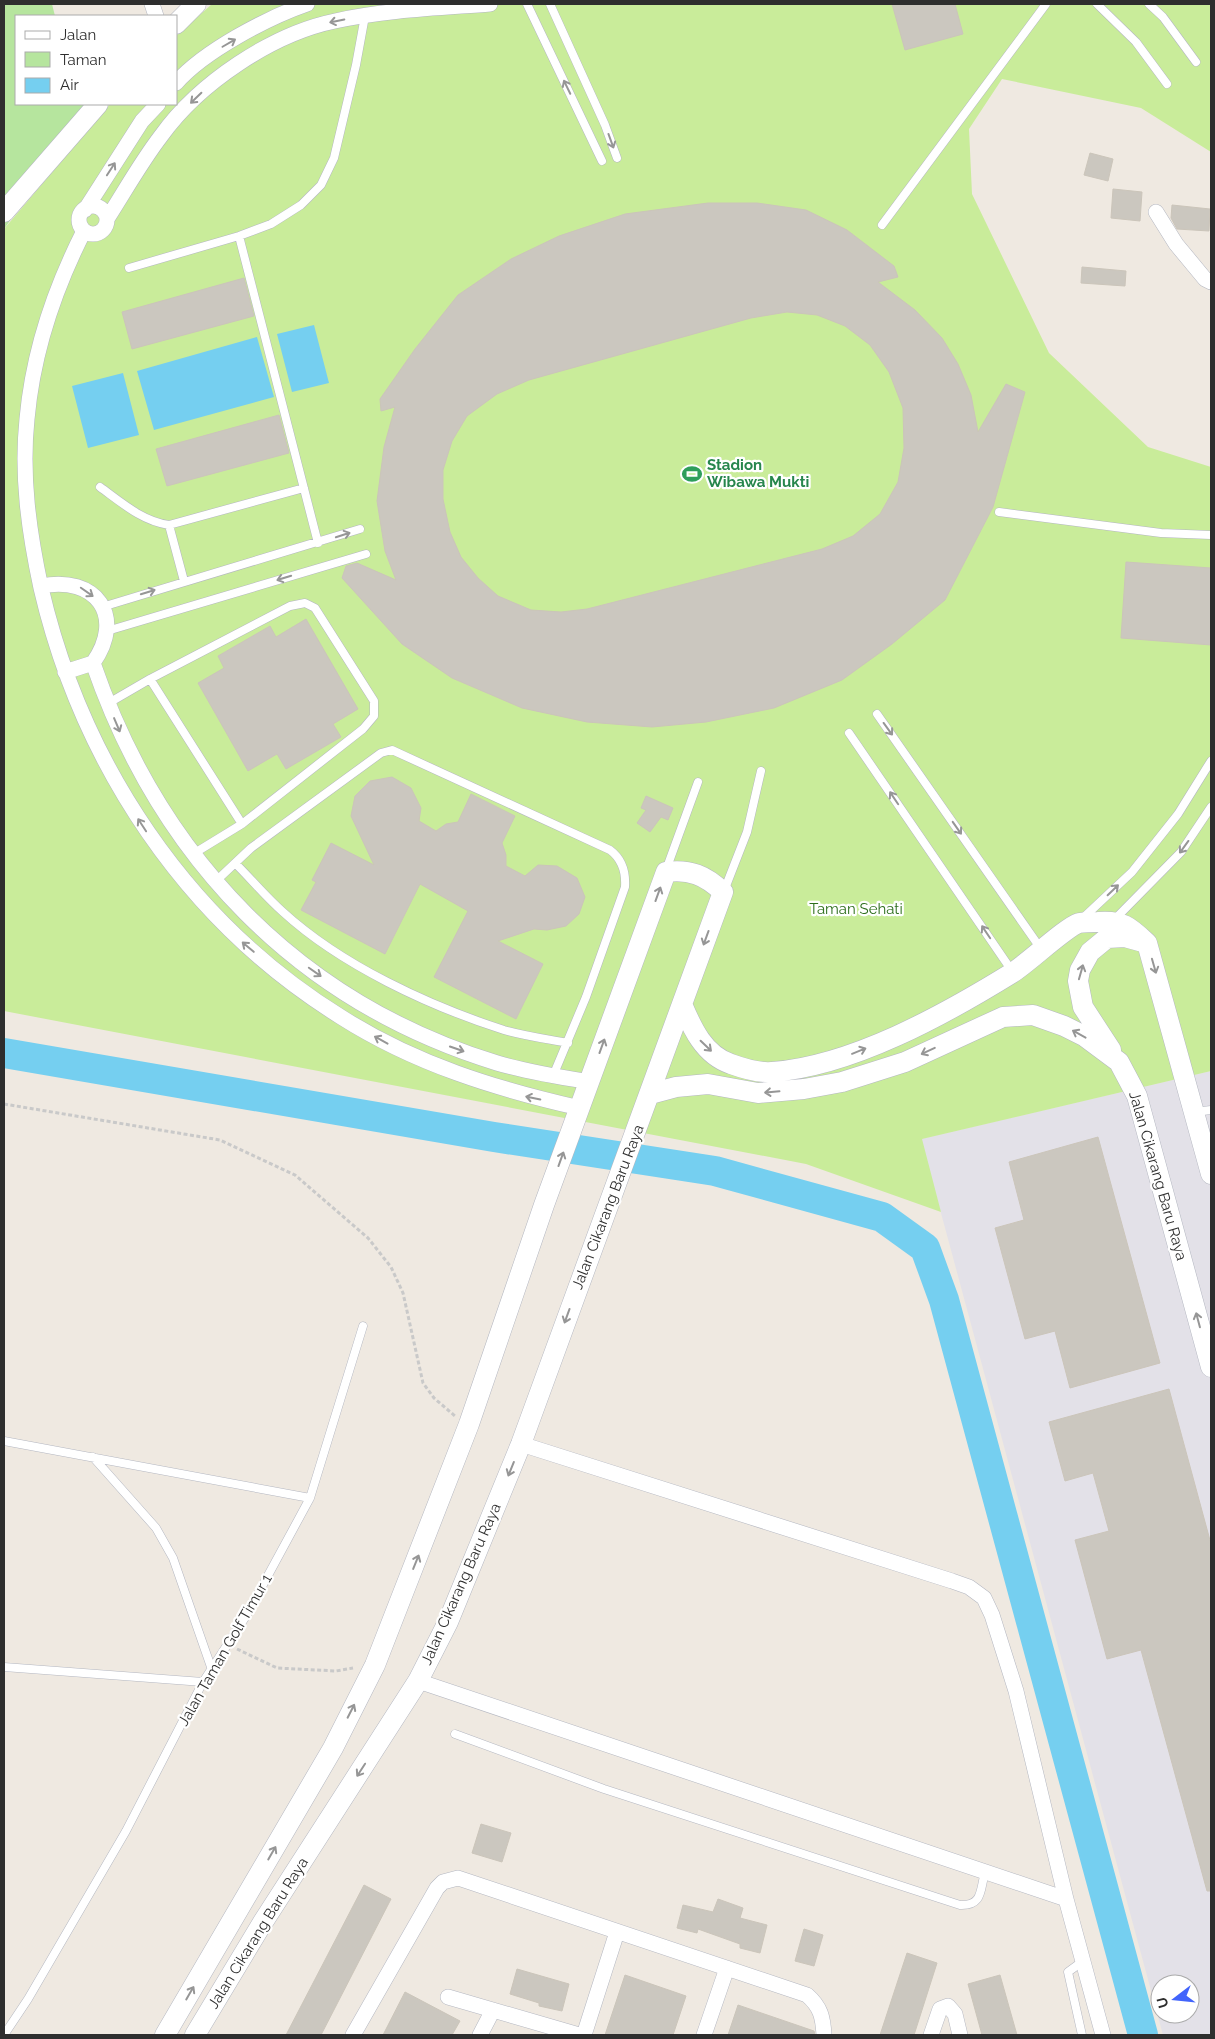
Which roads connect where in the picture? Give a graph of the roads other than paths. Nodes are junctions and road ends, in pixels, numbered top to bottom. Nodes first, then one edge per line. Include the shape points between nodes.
1 (196, 4) edge
2 (306, 4) edge
3 (490, 4) edge
4 (527, 4) edge
5 (550, 4) edge
6 (1046, 4) edge
7 (1097, 4) edge
8 (1149, 4) edge
9 (365, 16) junction
10 (178, 22) edge
11 (1196, 62) dead end
12 (178, 81) edge
13 (1166, 84) dead end
14 (97, 105) edge
15 (157, 105) edge
16 (617, 158) dead end
17 (602, 161) dead end
18 (85, 210) junction
19 (4, 212) edge
20 (1156, 212) dead end
21 (107, 219) junction
22 (882, 225) dead end
23 (84, 230) junction
24 (239, 236) junction
25 (129, 268) dead end
26 (1211, 282) edge
27 (100, 487) dead end
28 (304, 488) junction
29 (999, 512) dead end
30 (169, 525) junction
31 (360, 529) dead end
32 (1211, 535) edge
33 (318, 543) junction
34 (366, 554) dead end
35 (184, 581) junction
36 (41, 586) junction
37 (102, 607) junction
38 (108, 630) junction
39 (93, 664) junction
40 (65, 672) junction
41 (150, 679) junction
42 (107, 704) junction
43 (877, 714) dead end
44 (849, 733) dead end
45 (1211, 761) edge
46 (761, 771) dead end
47 (698, 782) dead end
48 (1211, 807) edge
49 (242, 824) junction
50 (193, 854) junction
51 (234, 863) junction
52 (666, 872) junction
53 (215, 882) junction
54 (723, 892) junction
55 (1114, 920) junction
56 (1078, 923) junction
57 (1147, 943) junction
58 (1042, 951) junction
59 (1014, 972) junction
60 (682, 1004) junction
61 (568, 1043) junction
62 (1119, 1062) junction
63 (553, 1076) junction
64 (590, 1082) junction
65 (650, 1094) junction
66 (580, 1108) junction
67 (1203, 1111) edge
68 (1211, 1174) edge
69 (363, 1326) dead end
70 (1211, 1367) edge
71 (4, 1441) edge
72 (521, 1444) junction
73 (93, 1457) junction
74 (310, 1498) junction
75 (4, 1667) edge
76 (211, 1667) junction
77 (418, 1681) junction
78 (203, 1682) junction
79 (455, 1734) dead end
80 (984, 1872) junction
81 (1066, 1899) junction
82 (617, 1932) junction
83 (1083, 1961) junction
84 (727, 1968) junction
85 (448, 1997) dead end
86 (493, 2010) junction
87 (4, 2035) edge
88 (165, 2035) edge
89 (195, 2035) edge
90 (353, 2035) edge
91 (480, 2035) edge
92 (580, 2035) edge
93 (584, 2035) edge
94 (704, 2035) edge
95 (824, 2035) edge
96 (931, 2035) edge
97 (960, 2035) edge
98 (1082, 2035) edge
99 (1103, 2035) edge

1 - 10 main road
12 -> 2 street via 215,51 282,12
3 - 9 street
17 -> 4 lane
5 -> 16 lane
6 - 22 lane
7 - 13 lane via 1136,42
8 - 11 lane via 1163,17
9 -> 21 street via 291,34 228,71 197,96 162,135
9 - 24 lane via 334,158 321,185 301,205 271,224
14 - 19 main road
18 -> 15 street via 142,121
18 - 21 street via 103,210
18 - 23 street via 80,222
20 - 26 street via 1176,244
21 - 23 street via 102,231 93,234
23 - 36 street via 56,291 30,387 25,487 33,553
24 - 25 lane
24 - 28 lane
27 - 30 lane via 134,512 156,523
28 - 30 lane
28 - 33 lane
29 - 32 lane via 1161,533
30 - 35 lane
33 -> 31 lane
33 - 35 lane
34 -> 38 lane
37 -> 35 lane
36 -> 37 street via 75,585 91,593
36 - 40 street
37 - 38 street
38 - 39 street via 105,643
39 - 40 street
39 - 42 street
66 -> 40 street via 518,1094 465,1077 397,1049 341,1018 288,981 239,940 194,893 154,843 119,789 89,732
41 - 42 lane
41 - 49 lane
41 - 49 lane via 290,606 305,603 315,608 374,701 374,716 363,729
42 -> 50 street via 144,782
43 -> 58 lane
59 -> 44 lane
56 -> 45 lane via 1132,872 1178,814
46 - 54 lane, Jalan Cikarang Baru Raya via 746,832
47 - 52 lane, Jalan Cikarang Baru Raya
48 -> 55 lane via 1181,852
49 - 50 lane
50 - 53 street
51 - 53 lane
51 - 61 lane via 283,913 333,950 382,977 410,992 505,1030
51 - 61 lane via 381,753 392,750 610,850 618,856 624,869 625,887
52 - 54 main road via 682,870 697,873
64 -> 52 main road, Jalan Cikarang Baru Raya
53 -> 63 street via 298,960 344,992 444,1044 489,1060
54 -> 60 main road, Jalan Cikarang Baru Raya
55 - 56 main road
55 - 57 main road via 1130,927
56 - 58 main road
62 -> 57 main road via 1083,1007 1078,981 1080,970 1090,952 1107,938 1125,937
57 -> 67 main road
58 - 59 main road
60 -> 59 main road via 704,1046 729,1064 770,1072 836,1060 898,1035
60 - 65 main road, Jalan Cikarang Baru Raya
61 - 63 lane
62 -> 65 main road, Jalan Cikarang Baru Raya via 1084,1036 1064,1026 1034,1016 1003,1017 905,1062 842,1082 758,1093 708,1084
70 -> 62 main road, Jalan Cikarang Baru Raya via 1138,1096
63 - 64 street
64 - 66 main road, Jalan Cikarang Baru Raya
65 -> 72 main road, Jalan Cikarang Baru Raya
88 -> 66 main road, Jalan Cikarang Baru Raya via 333,1748 370,1673 470,1424
67 - 68 main road
69 - 74 lane, Jalan Taman Golf Timur 1
71 - 73 lane
72 -> 77 main road, Jalan Cikarang Baru Raya via 448,1622
72 - 81 street via 952,1581 969,1587 984,1598 1016,1691
73 - 74 lane
73 - 76 lane via 156,1528 173,1558
74 - 76 lane, Jalan Taman Golf Timur 1 via 246,1616
75 - 78 lane
76 - 78 lane, Jalan Taman Golf Timur 1
77 - 80 street
77 -> 89 main road, Jalan Cikarang Baru Raya via 258,1930
78 - 87 lane, Jalan Taman Golf Timur 1 via 126,1831
79 - 80 lane via 604,1789 960,1905 970,1905 978,1899
80 - 81 street
81 - 83 street
82 - 84 street
82 - 90 street via 458,1878 450,1879 437,1888
82 - 93 street
83 - 98 lane via 1068,1972
83 - 99 street
84 - 94 street
84 - 95 street via 807,1995 816,2002 822,2016
85 - 86 street
86 - 91 street
86 - 92 street
96 - 97 street via 940,2009 948,2006

